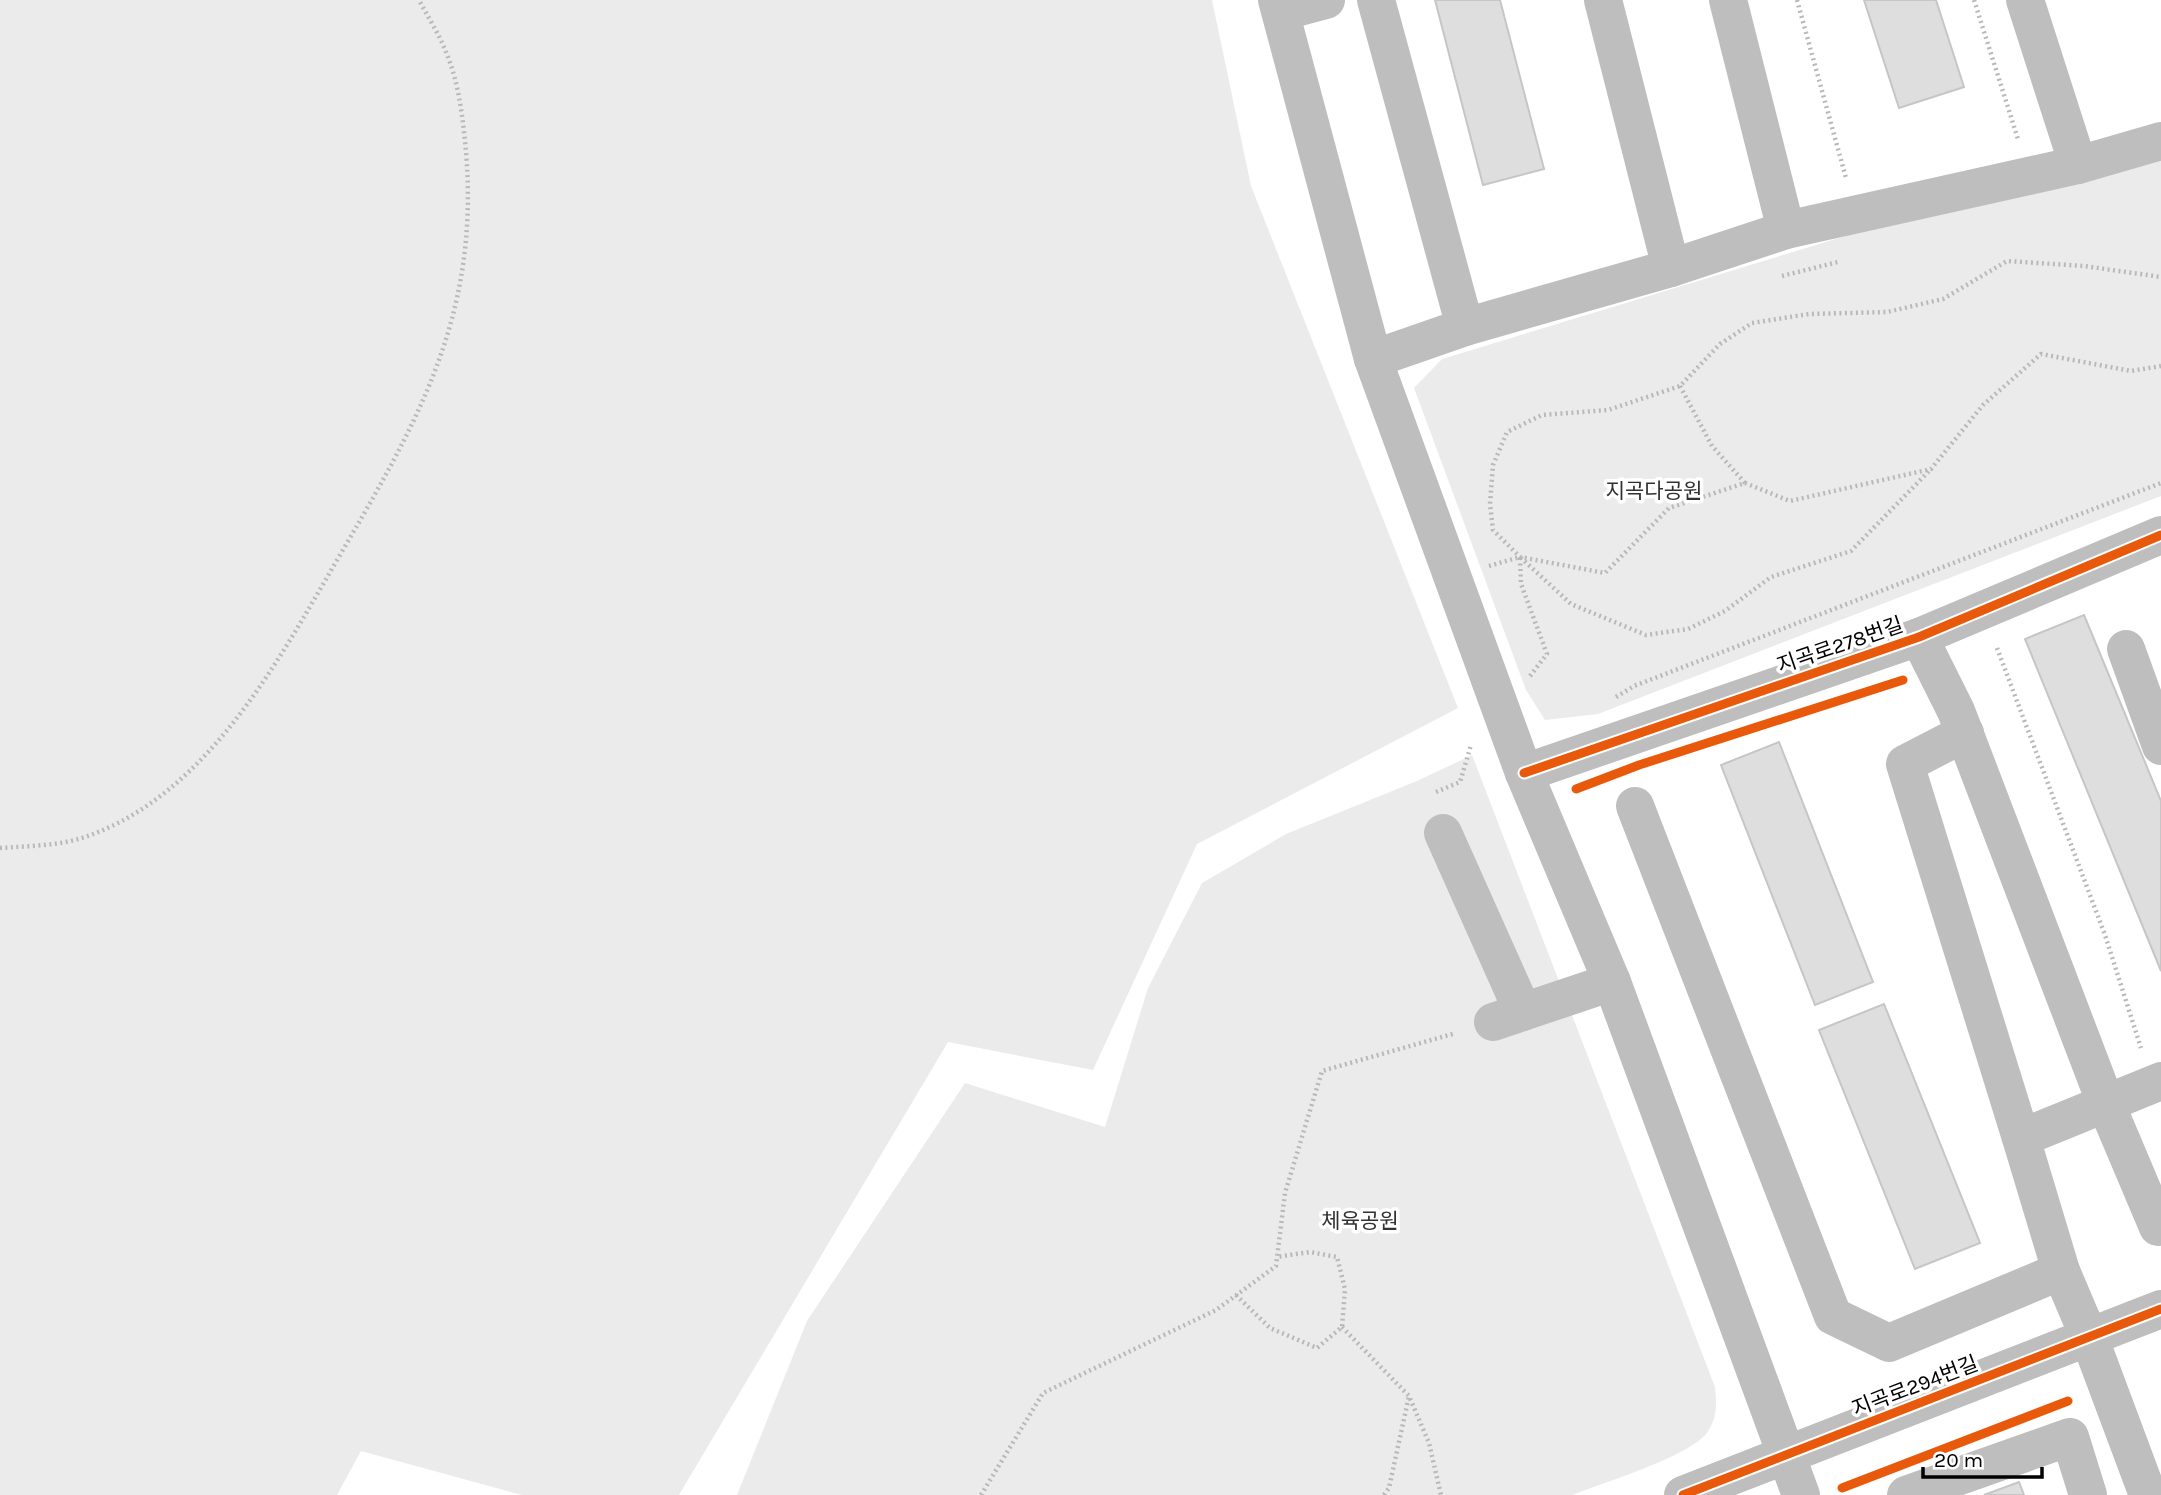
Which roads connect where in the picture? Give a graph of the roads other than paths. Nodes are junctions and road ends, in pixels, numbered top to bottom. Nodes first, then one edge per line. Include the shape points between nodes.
1 (1326, 0) edge
2 (1376, 0) edge
3 (1603, 0) edge
4 (1728, 0) edge
5 (2025, 0) edge
6 (1279, 6) edge
7 (2161, 141) edge
8 (2078, 165) junction
9 (1786, 230) junction
10 (1671, 268) junction
11 (1465, 327) junction
12 (1373, 359) junction
13 (2161, 535) edge
14 (1919, 637) junction
15 (2126, 649) dead end
16 (1965, 733) junction
17 (2161, 746) edge
18 (1524, 773) junction
19 (1635, 806) dead end
20 (1443, 833) road end
21 (1612, 982) junction
22 (2152, 1066) edge
23 (2106, 1104) junction
24 (2021, 1138) junction
25 (2158, 1227) dead end
26 (2061, 1271) junction
27 (2161, 1309) edge
28 (2089, 1337) junction
29 (1785, 1455) junction
30 (1683, 1495) edge
31 (1801, 1495) edge
32 (1906, 1495) edge
33 (2088, 1495) edge
34 (2148, 1495) edge

1 - 6 street
2 - 11 street
3 - 10 street
4 - 9 street
5 - 8 street
6 - 12 street
7 - 8 street
8 - 9 street
9 - 10 street
10 - 11 street
11 - 12 street
12 - 18 street
13 - 14 street, 지곡로278번길
14 - 16 street
14 - 18 street, 지곡로278번길
15 - 17 street
16 - 23 street
16 - 24 street via 1905,764
18 - 21 street
19 - 26 street via 1833,1315 1889,1343
20 - 21 street via 1508,1017
21 - 29 street
22 - 23 street
23 - 24 street
23 - 25 street
24 - 26 street
26 - 28 street
27 - 28 street, 지곡로294번길
28 - 29 street, 지곡로294번길
28 - 34 street
29 - 30 street, 지곡로294번길
29 - 31 street
32 - 33 street via 2070,1437

